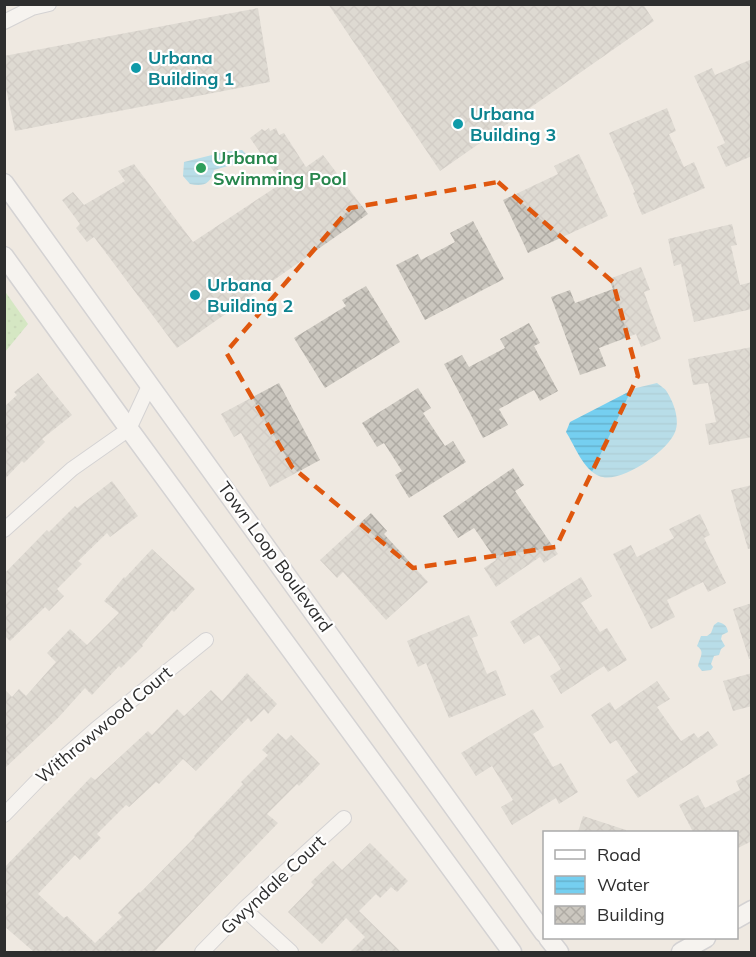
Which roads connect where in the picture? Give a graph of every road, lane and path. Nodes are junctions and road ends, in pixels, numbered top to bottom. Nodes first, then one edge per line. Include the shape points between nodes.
1 (49, 4) edge
2 (4, 22) edge
3 (4, 183) edge
4 (4, 256) edge
5 (150, 384) junction
6 (129, 429) junction
7 (4, 530) edge
8 (206, 640) dead end
9 (4, 814) edge
10 (344, 818) dead end
11 (244, 909) junction
12 (752, 910) edge
13 (738, 919) edge
14 (543, 932) edge
15 (549, 939) edge
16 (704, 939) edge
17 (202, 952) edge
18 (291, 952) edge
19 (512, 952) edge
20 (559, 952) edge
21 (681, 952) edge

1 - 2 street
3 - 5 street, Town Loop Boulevard
4 - 6 street
5 - 6 street
5 - 14 street, Town Loop Boulevard
6 - 7 street via 72,469
6 - 19 street
8 - 9 street, Withrowwood Court via 96,729
10 - 11 street, Gwyndale Court
11 - 17 street, Gwyndale Court
11 - 18 street
12 - 13 street
15 - 20 street
16 - 21 street

